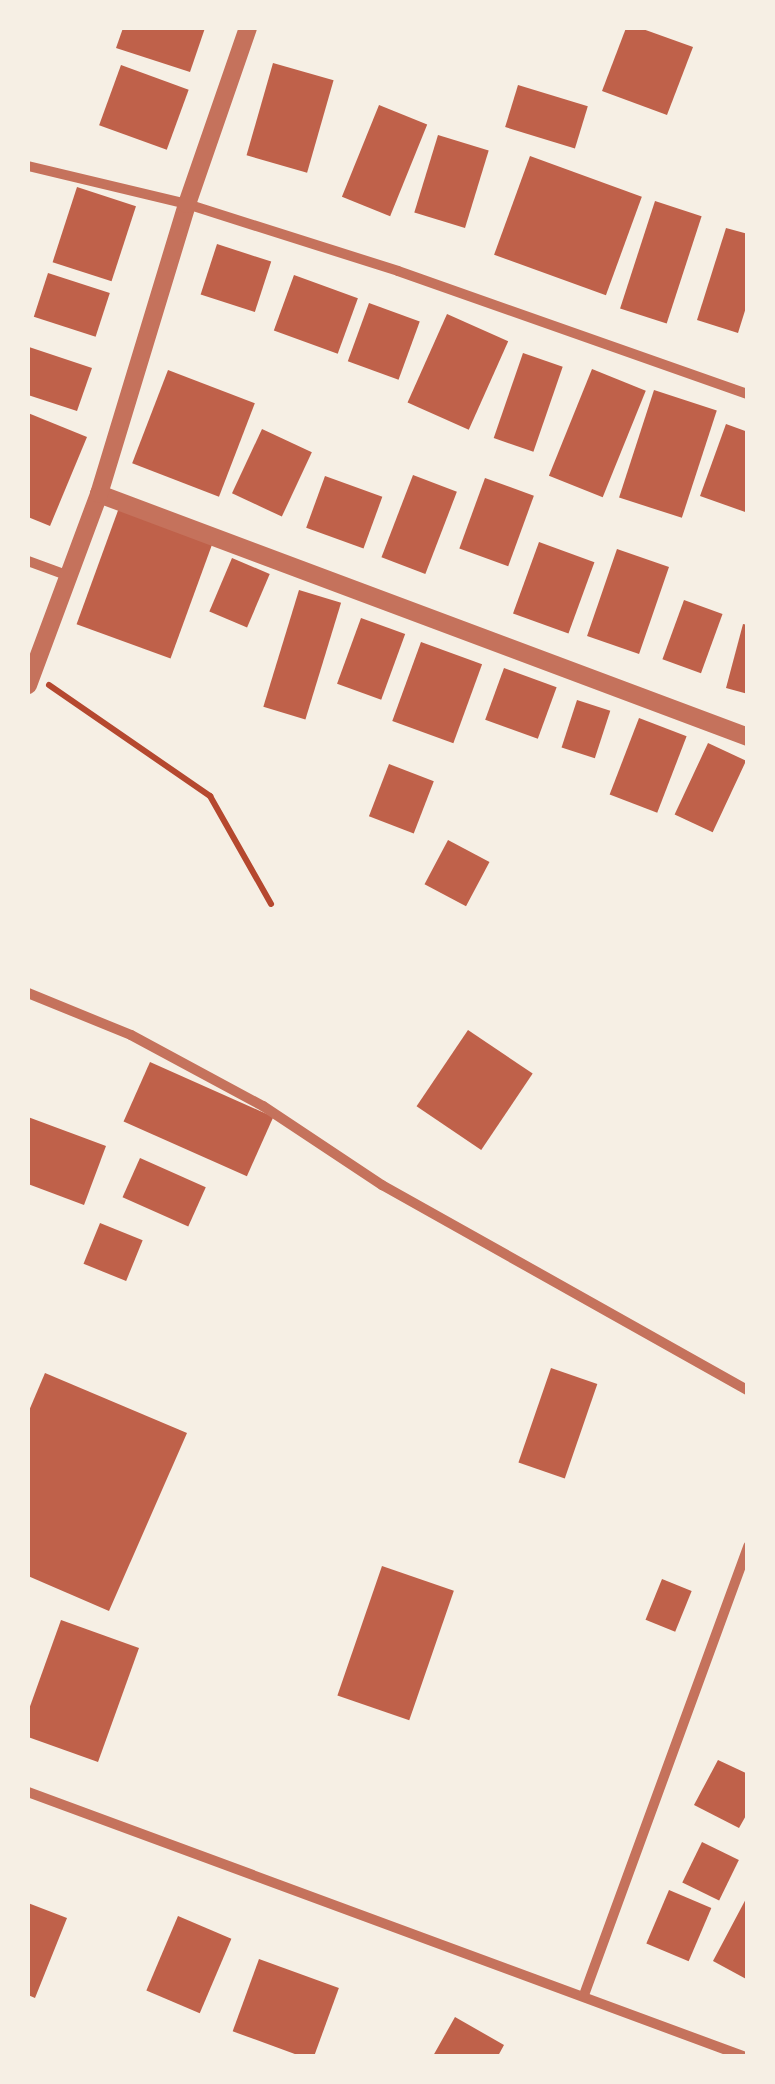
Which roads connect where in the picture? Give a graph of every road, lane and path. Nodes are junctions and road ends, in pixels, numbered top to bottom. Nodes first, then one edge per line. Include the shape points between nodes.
1 (248, 28) edge
2 (28, 166) edge
3 (187, 204) junction
4 (748, 394) edge
5 (98, 494) junction
6 (28, 561) edge
7 (66, 575) junction
8 (30, 679) edge
9 (748, 737) edge
10 (271, 904) dead end
11 (28, 992) edge
12 (748, 1390) edge
13 (748, 1546) edge
14 (28, 1792) edge
15 (584, 1995) junction
16 (743, 2056) edge

1 - 3 street
2 - 3 street
3 - 4 street
3 - 5 street
5 - 7 street
5 - 9 street
6 - 7 street
7 - 8 street
8 - 10 path via 210,796
11 - 12 street via 130,1035 262,1106 382,1186
13 - 15 street
14 - 15 street
15 - 16 street

